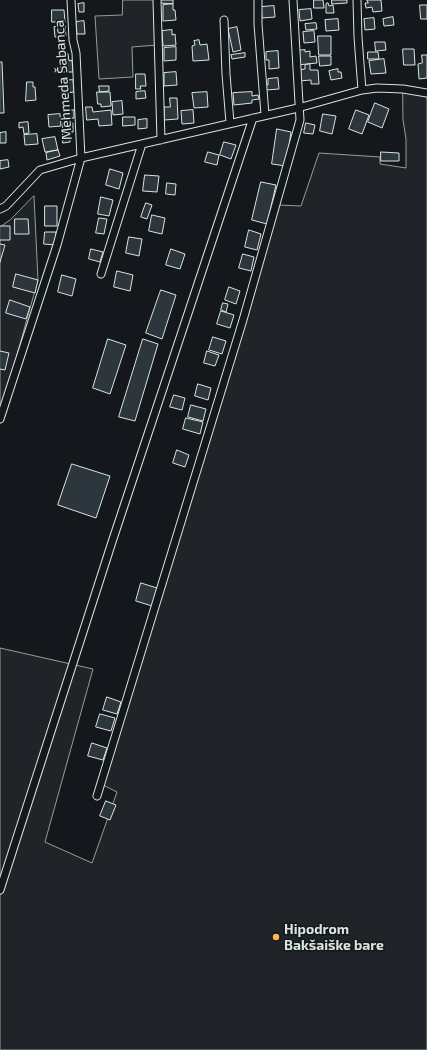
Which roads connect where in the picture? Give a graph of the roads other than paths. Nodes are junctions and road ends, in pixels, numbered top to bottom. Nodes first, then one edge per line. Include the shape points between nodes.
1 (71, 0) edge
2 (157, 0) edge
3 (258, 0) edge
4 (293, 0) edge
5 (357, 0) edge
6 (224, 20) dead end
7 (362, 90) junction
8 (427, 93) edge
9 (298, 108) junction
10 (265, 115) junction
11 (253, 118) junction
12 (230, 123) junction
13 (161, 140) junction
14 (142, 144) junction
15 (82, 158) junction
16 (0, 209) edge
17 (101, 274) dead end
18 (0, 419) edge
19 (97, 796) dead end
20 (0, 890) edge

1 - 15 street, Mehmeda Šabanca
2 - 13 street
3 - 10 street
4 - 9 street
5 - 7 street
6 - 12 street
7 - 8 street via 403,89
7 - 9 street
9 - 10 street
9 - 19 street via 300,120 245,313
10 - 11 street
11 - 12 street
11 - 20 street
12 - 13 street
13 - 14 street
14 - 15 street
14 - 17 street
15 - 16 street via 40,170 6,206
15 - 18 street, Mehmeda Šabanca via 57,245

